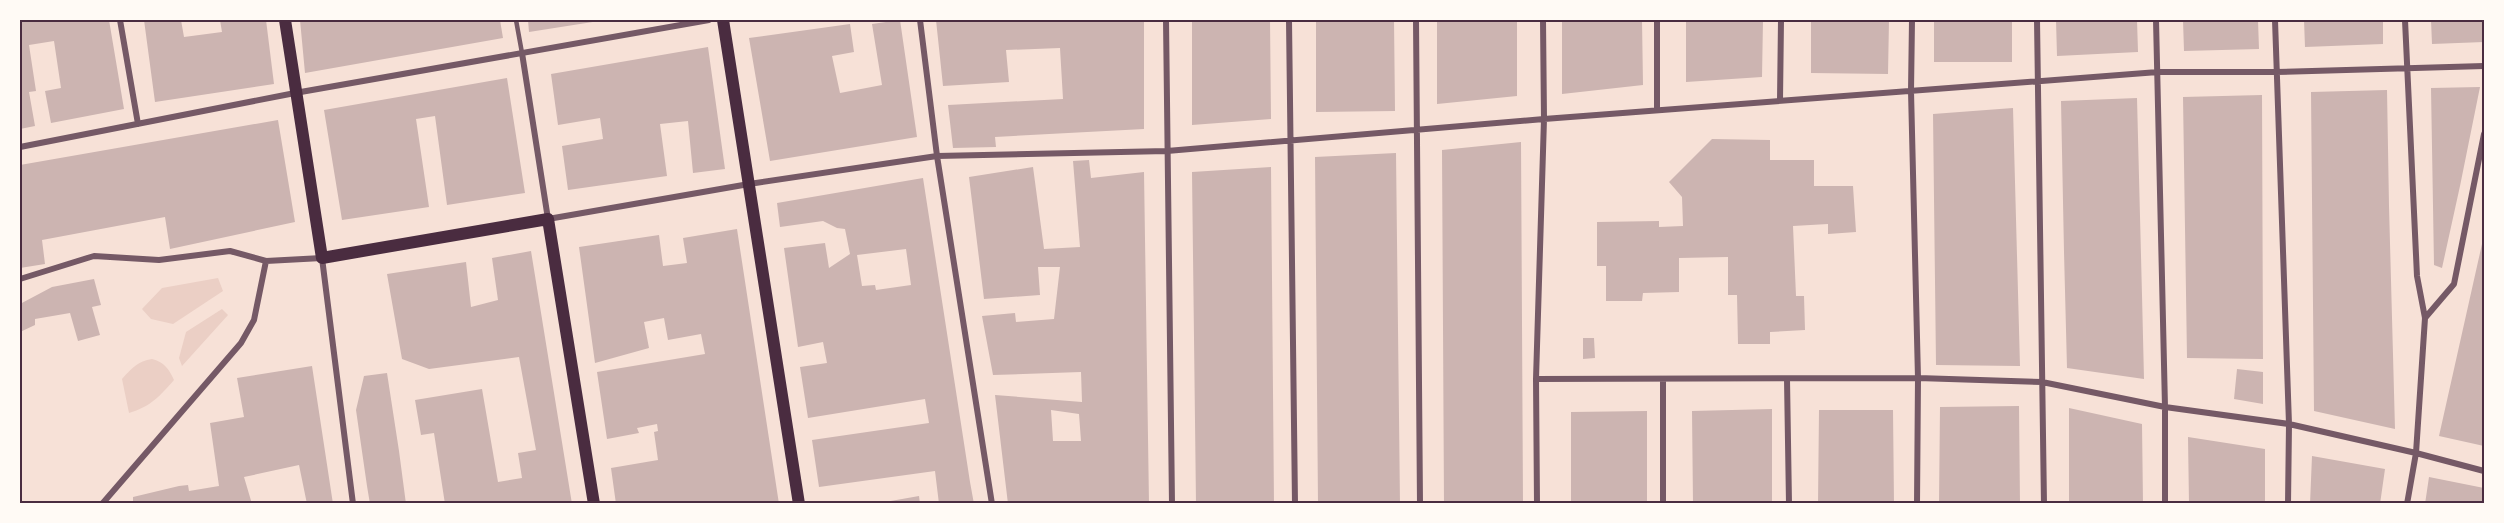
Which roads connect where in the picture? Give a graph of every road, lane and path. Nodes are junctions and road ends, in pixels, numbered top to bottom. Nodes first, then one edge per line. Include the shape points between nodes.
1 (120, 20) edge
2 (285, 20) edge
3 (516, 20) edge
4 (709, 20) edge
5 (723, 20) edge
6 (920, 20) edge
7 (1166, 20) edge
8 (1289, 20) edge
9 (1416, 20) edge
10 (1543, 20) edge
11 (1657, 20) edge
12 (1781, 20) edge
13 (1912, 20) edge
14 (2037, 20) edge
15 (2156, 20) edge
16 (2275, 20) edge
17 (2404, 20) edge
18 (522, 53) junction
19 (2484, 66) edge
20 (2406, 67) junction
21 (2158, 72) junction
22 (2276, 72) junction
23 (2037, 80) junction
24 (1911, 91) junction
25 (295, 93) junction
26 (1780, 100) junction
27 (1657, 110) junction
28 (1544, 119) junction
29 (138, 124) junction
30 (1418, 130) junction
31 (2484, 134) edge
32 (1289, 141) junction
33 (20, 147) edge
34 (1167, 151) junction
35 (938, 156) junction
36 (749, 184) junction
37 (548, 219) junction
38 (322, 258) junction
39 (266, 261) junction
40 (20, 279) edge
41 (2425, 318) junction
42 (1918, 378) junction
43 (1536, 379) junction
44 (1786, 379) junction
45 (1663, 380) junction
46 (2042, 382) junction
47 (2165, 407) junction
48 (2289, 424) junction
49 (2416, 453) junction
50 (2484, 471) edge
51 (102, 504) edge
52 (353, 504) edge
53 (594, 504) edge
54 (799, 504) edge
55 (992, 504) edge
56 (1172, 504) edge
57 (1294, 504) edge
58 (1420, 504) edge
59 (1538, 504) edge
60 (1663, 504) edge
61 (1789, 504) edge
62 (1917, 504) edge
63 (2044, 504) edge
64 (2165, 504) edge
65 (2288, 504) edge
66 (2407, 504) edge

1 - 29 street
2 - 25 main road
3 - 18 lane
4 - 18 street
5 - 36 main road
6 - 35 street
7 - 34 street
8 - 32 street
9 - 30 street
10 - 28 street
11 - 27 street
12 - 26 street
13 - 24 street
14 - 23 street
15 - 21 street
16 - 22 street
17 - 20 street
18 - 25 street
18 - 37 street
19 - 20 street
20 - 22 street
20 - 41 street via 2417,276
21 - 22 street
21 - 23 street
21 - 47 street
22 - 48 street
23 - 24 street
23 - 46 street
24 - 26 street
24 - 42 street
25 - 29 street
25 - 38 main road
26 - 27 street
27 - 28 street
28 - 30 street
28 - 43 street
29 - 33 street
30 - 32 street
30 - 58 street
31 - 41 street via 2454,284
32 - 34 street
32 - 57 street
34 - 35 street
34 - 56 street
35 - 36 street
35 - 55 street
36 - 37 street
36 - 54 main road
37 - 38 main road
37 - 53 main road
38 - 39 street
38 - 52 street
39 - 40 street via 230,251 159,260 94,256
39 - 51 street via 254,320 241,343
41 - 49 street
42 - 44 street
42 - 46 street
42 - 62 street
43 - 45 street
43 - 59 street
44 - 45 street
44 - 61 street
45 - 60 street
46 - 47 street
46 - 63 street
47 - 48 street
47 - 64 street
48 - 49 street
48 - 65 street
49 - 50 street
49 - 66 street

